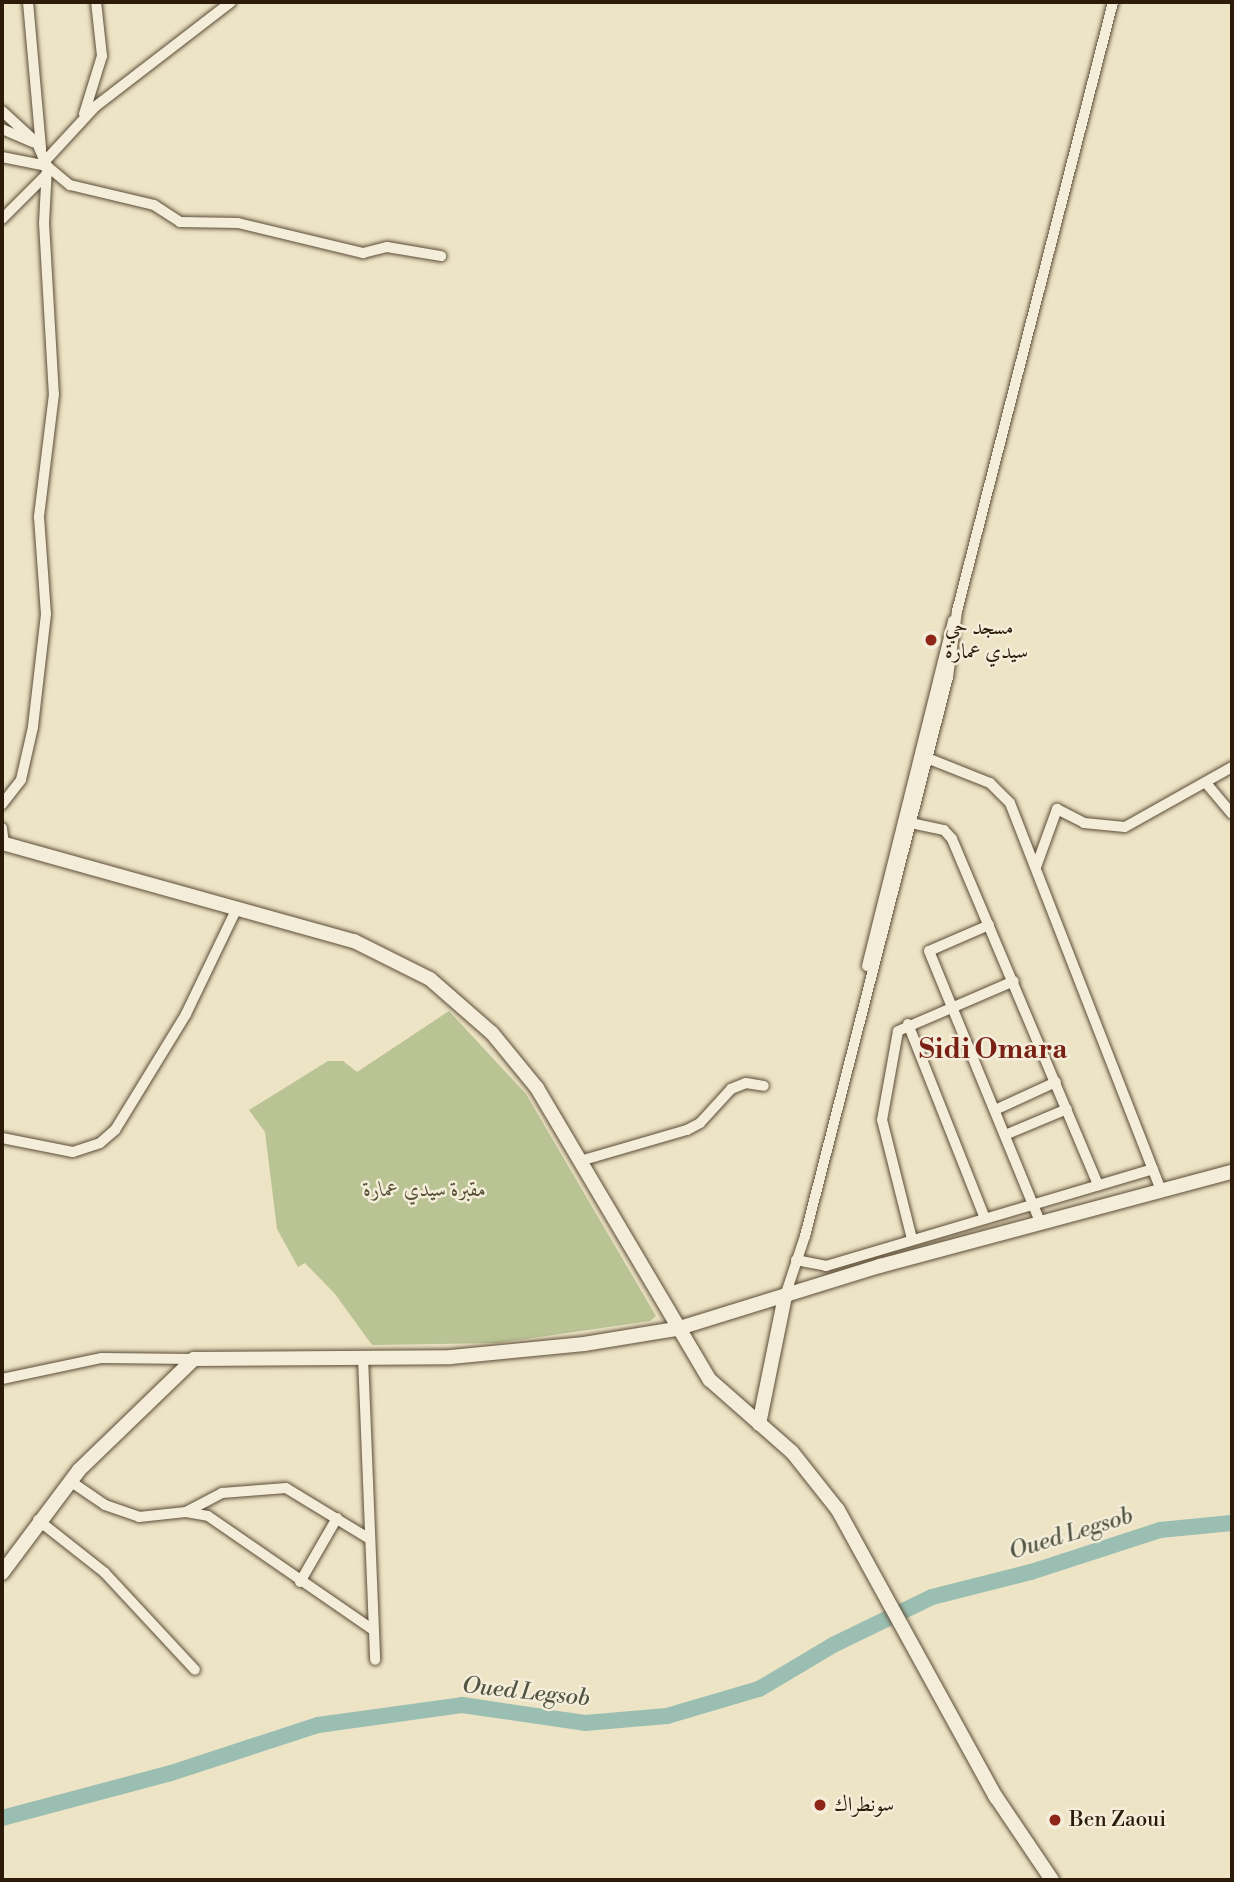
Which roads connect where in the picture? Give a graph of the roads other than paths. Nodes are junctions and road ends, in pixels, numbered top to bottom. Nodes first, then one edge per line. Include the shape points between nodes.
1 (28, 2) edge
2 (96, 2) edge
3 (231, 2) edge
4 (1113, 2) edge
5 (2, 111) edge
6 (79, 124) junction
7 (2, 130) edge
8 (2, 157) edge
9 (43, 159) junction
10 (2, 219) edge
11 (441, 256) dead end
12 (957, 611) junction
13 (927, 758) junction
14 (1232, 767) edge
15 (1206, 783) junction
16 (2, 804) edge
17 (1232, 814) edge
18 (906, 822) junction
19 (2, 828) edge
20 (3, 844) edge
21 (1036, 868) junction
22 (237, 908) junction
23 (989, 925) junction
24 (1014, 981) junction
25 (952, 1008) junction
26 (908, 1024) junction
27 (1056, 1082) junction
28 (764, 1086) dead end
29 (1067, 1109) junction
30 (995, 1110) junction
31 (1005, 1135) junction
32 (2, 1138) edge
33 (580, 1161) junction
34 (1153, 1169) junction
35 (1232, 1172) edge
36 (1098, 1185) junction
37 (1160, 1190) junction
38 (1033, 1204) junction
39 (985, 1218) junction
40 (1040, 1222) junction
41 (912, 1240) junction
42 (875, 1250) junction
43 (796, 1260) junction
44 (826, 1266) junction
45 (880, 1266) junction
46 (826, 1283) junction
47 (785, 1297) junction
48 (676, 1329) junction
49 (363, 1357) junction
50 (194, 1359) junction
51 (2, 1379) edge
52 (758, 1424) junction
53 (70, 1481) junction
54 (186, 1512) junction
55 (337, 1518) junction
56 (38, 1520) junction
57 (370, 1539) junction
58 (2, 1573) edge
59 (300, 1582) junction
60 (373, 1630) junction
61 (375, 1660) dead end
62 (195, 1670) dead end
63 (1052, 1880) edge

1 - 9 street
2 - 6 street via 100,74
3 - 6 street
4 - 12 street
5 - 9 street
6 - 9 street
7 - 9 street
8 - 9 street
9 - 10 street
9 - 11 street via 70,185 154,205 180,222 238,223 363,253 387,247
9 - 16 street via 54,394 39,530 46,614 27,760 19,783
12 - 13 street via 948,677
12 - 18 street via 946,636
13 - 18 street
13 - 21 street via 999,789 1014,810
14 - 15 street
15 - 17 street
15 - 21 street via 1119,828 1084,823 1057,809
18 - 23 street via 948,833
18 - 43 street
19 - 20 street
20 - 22 main road
21 - 34 street
22 - 32 street via 186,1014 115,1130 100,1143 73,1152
22 - 33 main road via 354,941 430,979 516,1060
23 - 24 street
23 - 25 street via 929,949
24 - 25 street
24 - 27 street
25 - 26 street
25 - 30 street
26 - 39 street
26 - 41 street via 898,1031 882,1108
27 - 29 street
27 - 30 street
28 - 33 street via 746,1083 731,1088 700,1123 687,1130
29 - 31 street
29 - 36 street
30 - 31 street
31 - 38 street
33 - 48 main road
34 - 36 street
34 - 37 street
35 - 37 main road
36 - 38 street
37 - 40 main road
38 - 39 street
38 - 40 street
39 - 41 street
40 - 45 main road
41 - 42 street
42 - 44 street
42 - 45 street
43 - 44 street
43 - 47 street
44 - 46 street
45 - 46 main road
46 - 47 main road
47 - 48 main road
47 - 52 main road
48 - 49 main road via 524,1351
48 - 52 main road via 710,1380
49 - 50 main road
49 - 57 street
50 - 51 street via 102,1358
50 - 53 main road via 109,1437
52 - 63 main road via 815,1478 889,1599 996,1797
53 - 54 street via 105,1505 139,1517
53 - 56 main road
54 - 55 street via 222,1493 271,1486 286,1488
54 - 59 street via 208,1516
55 - 57 street
55 - 59 street
56 - 58 main road
56 - 62 street via 105,1573
57 - 60 street
59 - 60 street
60 - 61 street

